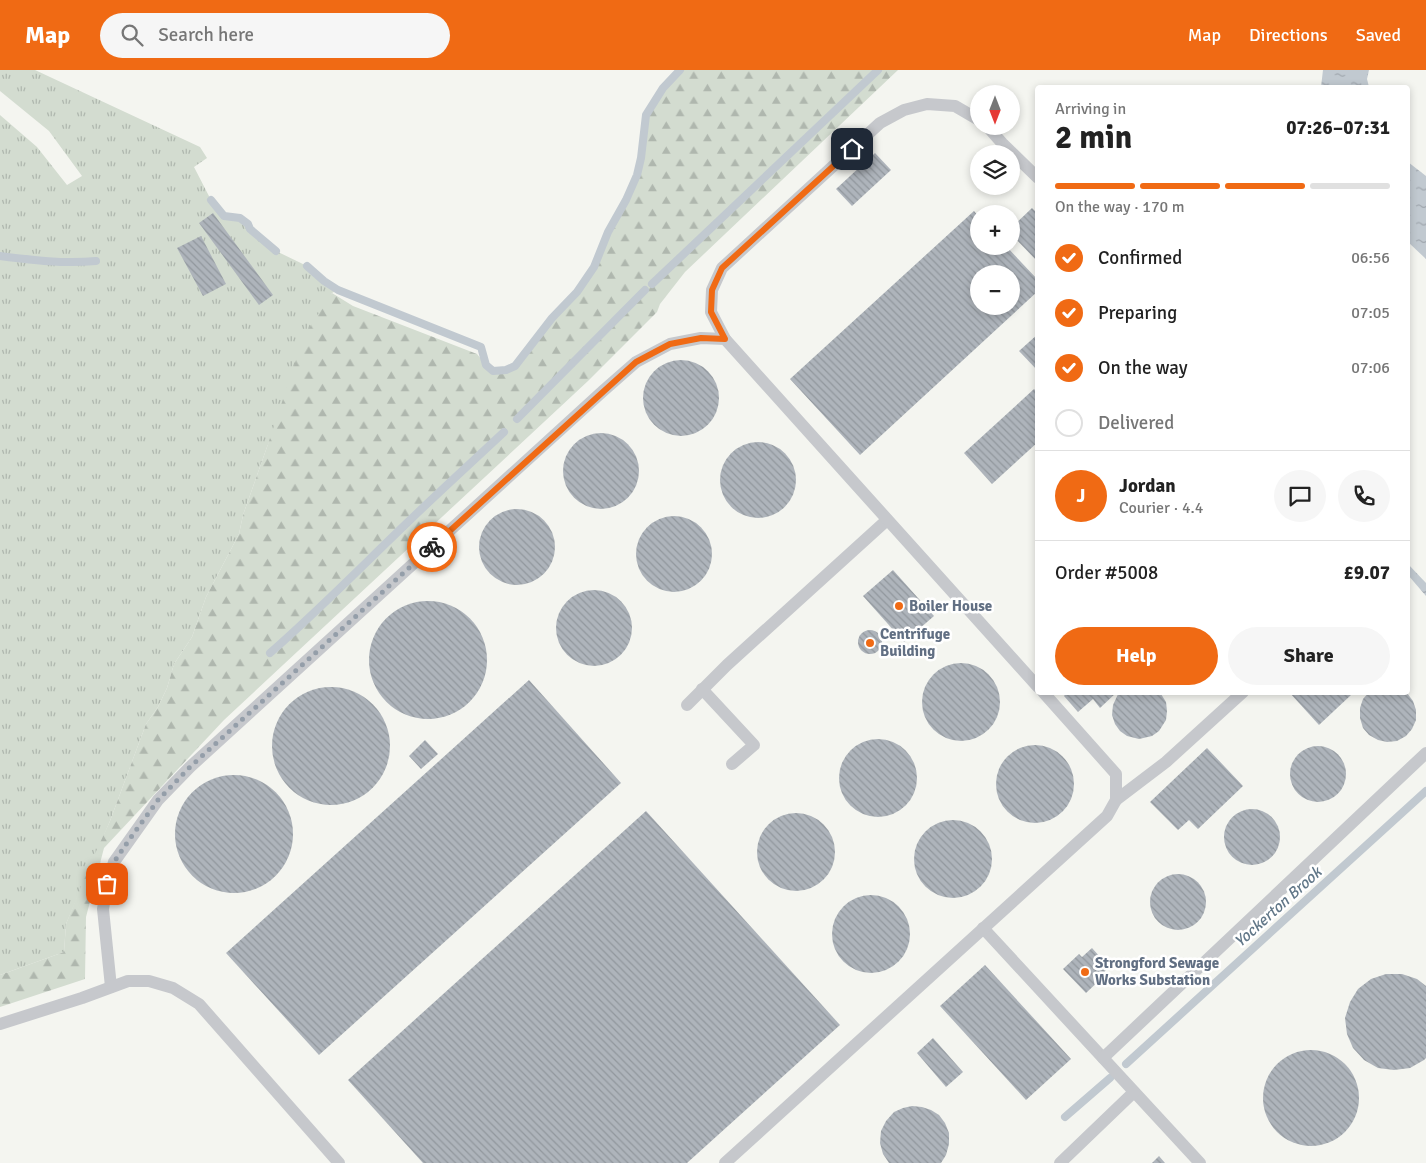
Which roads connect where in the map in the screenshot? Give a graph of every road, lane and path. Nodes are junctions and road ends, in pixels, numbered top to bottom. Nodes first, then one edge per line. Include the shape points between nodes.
1 (970, 115) edge
2 (995, 135) edge
3 (1035, 175) edge
4 (725, 339) junction
5 (887, 520) junction
6 (1035, 684) edge
7 (702, 690) junction
8 (1045, 695) edge
9 (1240, 695) edge
10 (687, 705) dead end
11 (1426, 753) edge
12 (732, 764) dead end
13 (1116, 800) junction
14 (984, 928) junction
15 (111, 987) junction
16 (0, 1024) edge
17 (1103, 1058) junction
18 (1134, 1092) junction
19 (339, 1163) edge
20 (725, 1163) edge
21 (1060, 1163) edge
22 (1200, 1163) edge

1 - 4 lane via 955,106 927,104 904,110 880,123 722,268 712,290 711,312
2 - 3 lane
4 - 5 lane
4 - 15 lane via 701,338 670,344 636,362 190,767 158,800 114,862 107,884 103,909
5 - 6 lane
5 - 7 lane
7 - 10 lane
7 - 12 lane via 754,745
8 - 13 lane via 1116,774
9 - 13 lane via 1166,762
11 - 17 lane
13 - 14 lane via 1107,816
14 - 17 lane
14 - 20 lane
15 - 16 lane
15 - 19 lane via 128,981 149,981 173,988 199,1004
17 - 18 lane
18 - 21 lane
18 - 22 lane

